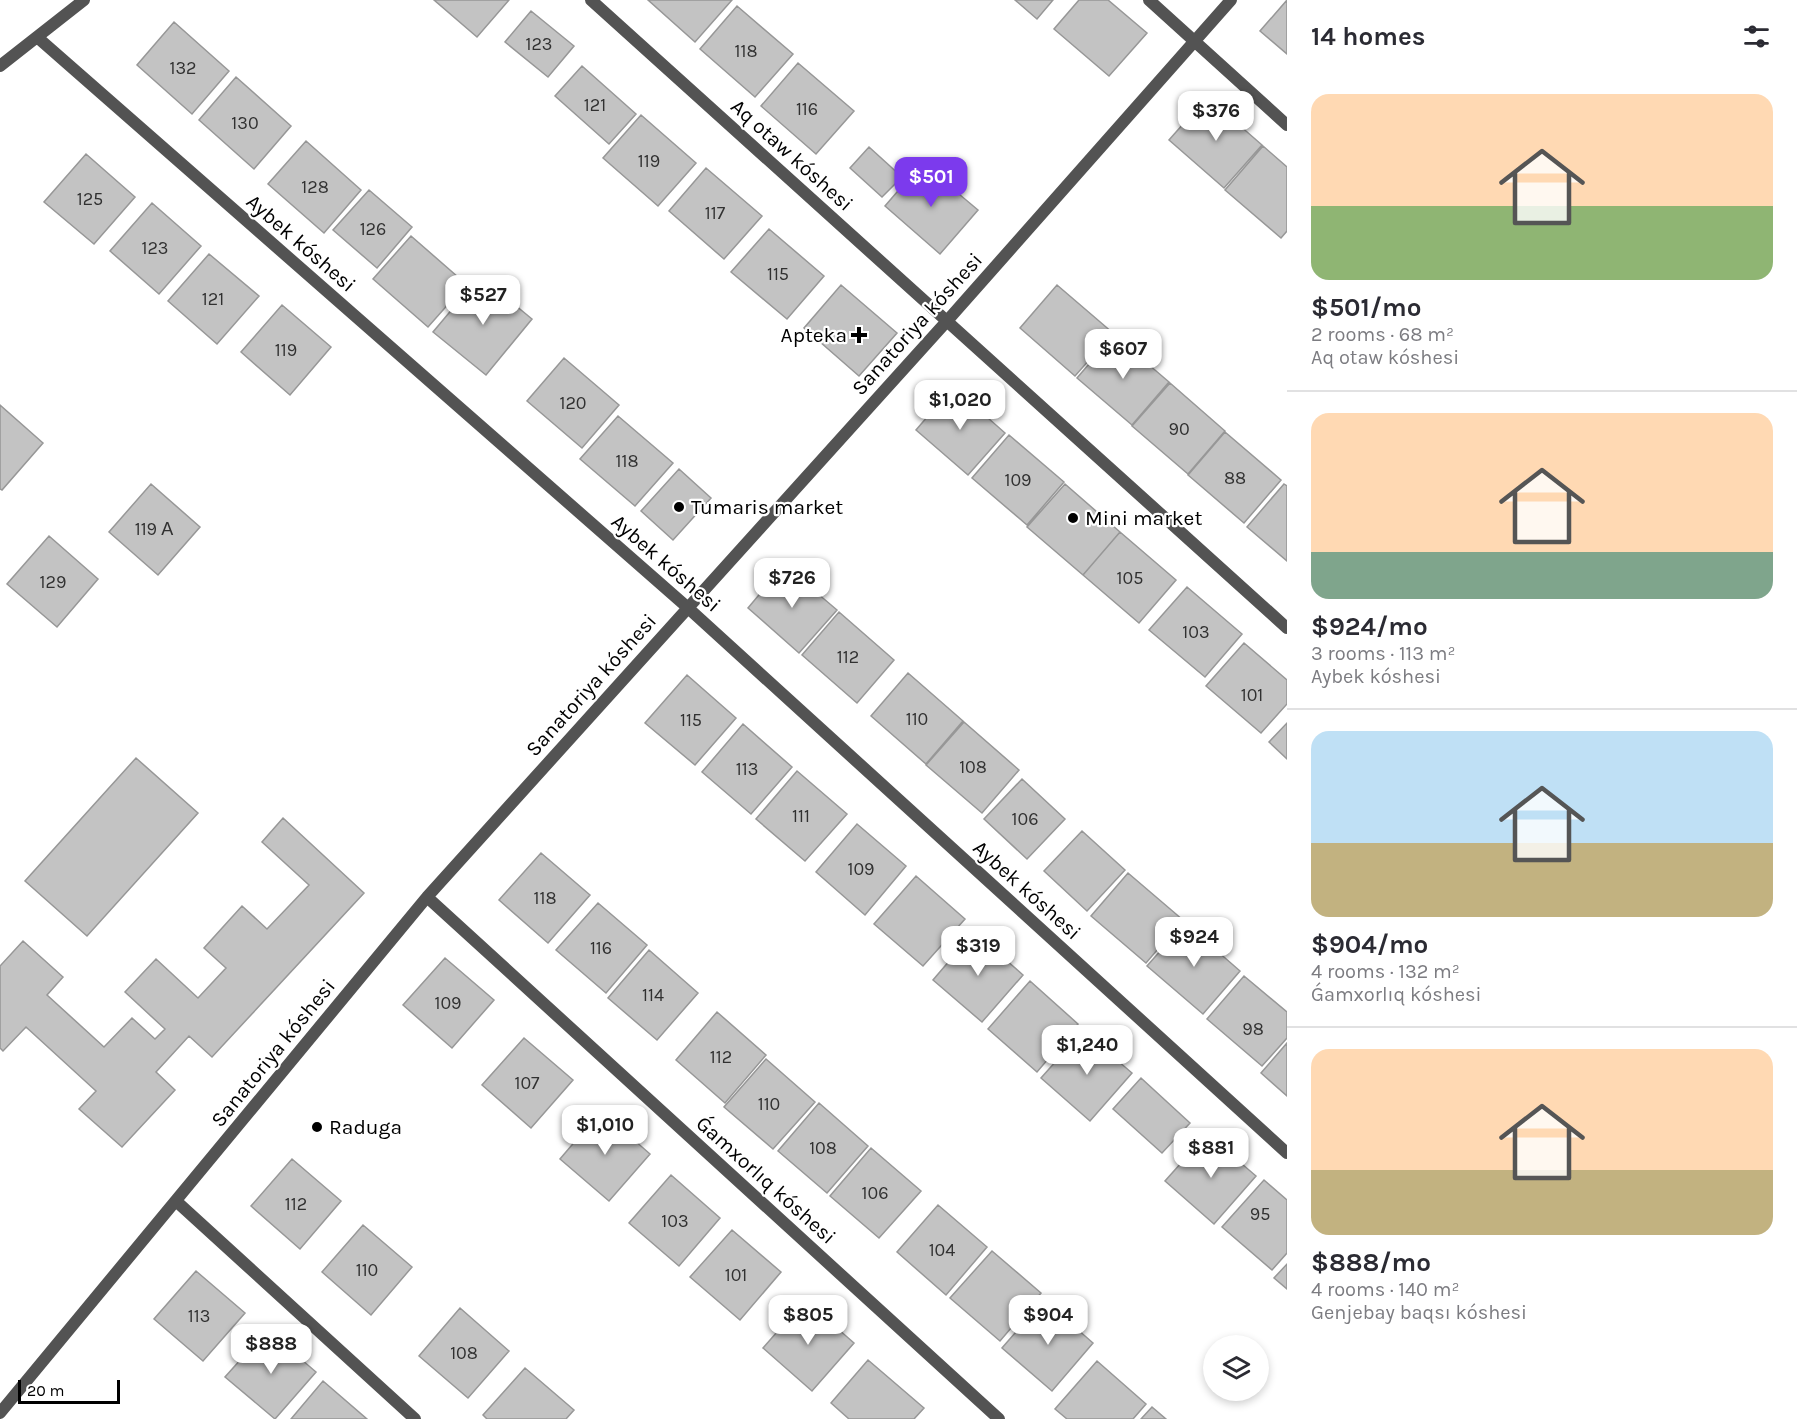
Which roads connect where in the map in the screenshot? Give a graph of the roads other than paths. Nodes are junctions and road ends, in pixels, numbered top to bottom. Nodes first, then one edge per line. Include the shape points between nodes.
1 (84, 0) edge
2 (591, 0) edge
3 (1149, 0) edge
4 (1231, 0) edge
5 (37, 37) junction
6 (1195, 42) junction
7 (0, 66) edge
8 (1287, 125) edge
9 (947, 321) junction
10 (687, 607) junction
11 (1287, 628) edge
12 (427, 897) junction
13 (1287, 1153) edge
14 (176, 1201) junction
15 (0, 1413) edge
16 (415, 1419) edge
17 (999, 1419) edge

1 - 5 street
2 - 9 street, Aq otaw kóshesi
3 - 6 street
4 - 6 street, Sanatoriya kóshesi
5 - 7 street
5 - 10 street, Aybek kóshesi
6 - 8 street
6 - 9 street, Sanatoriya kóshesi
9 - 10 street, Sanatoriya kóshesi
9 - 11 street, Aq otaw kóshesi
10 - 12 street, Sanatoriya kóshesi
10 - 13 street, Aybek kóshesi
12 - 14 street, Sanatoriya kóshesi
12 - 17 street, Ǵamxorlıq kóshesi
14 - 15 street, Sanatoriya kóshesi
14 - 16 street

